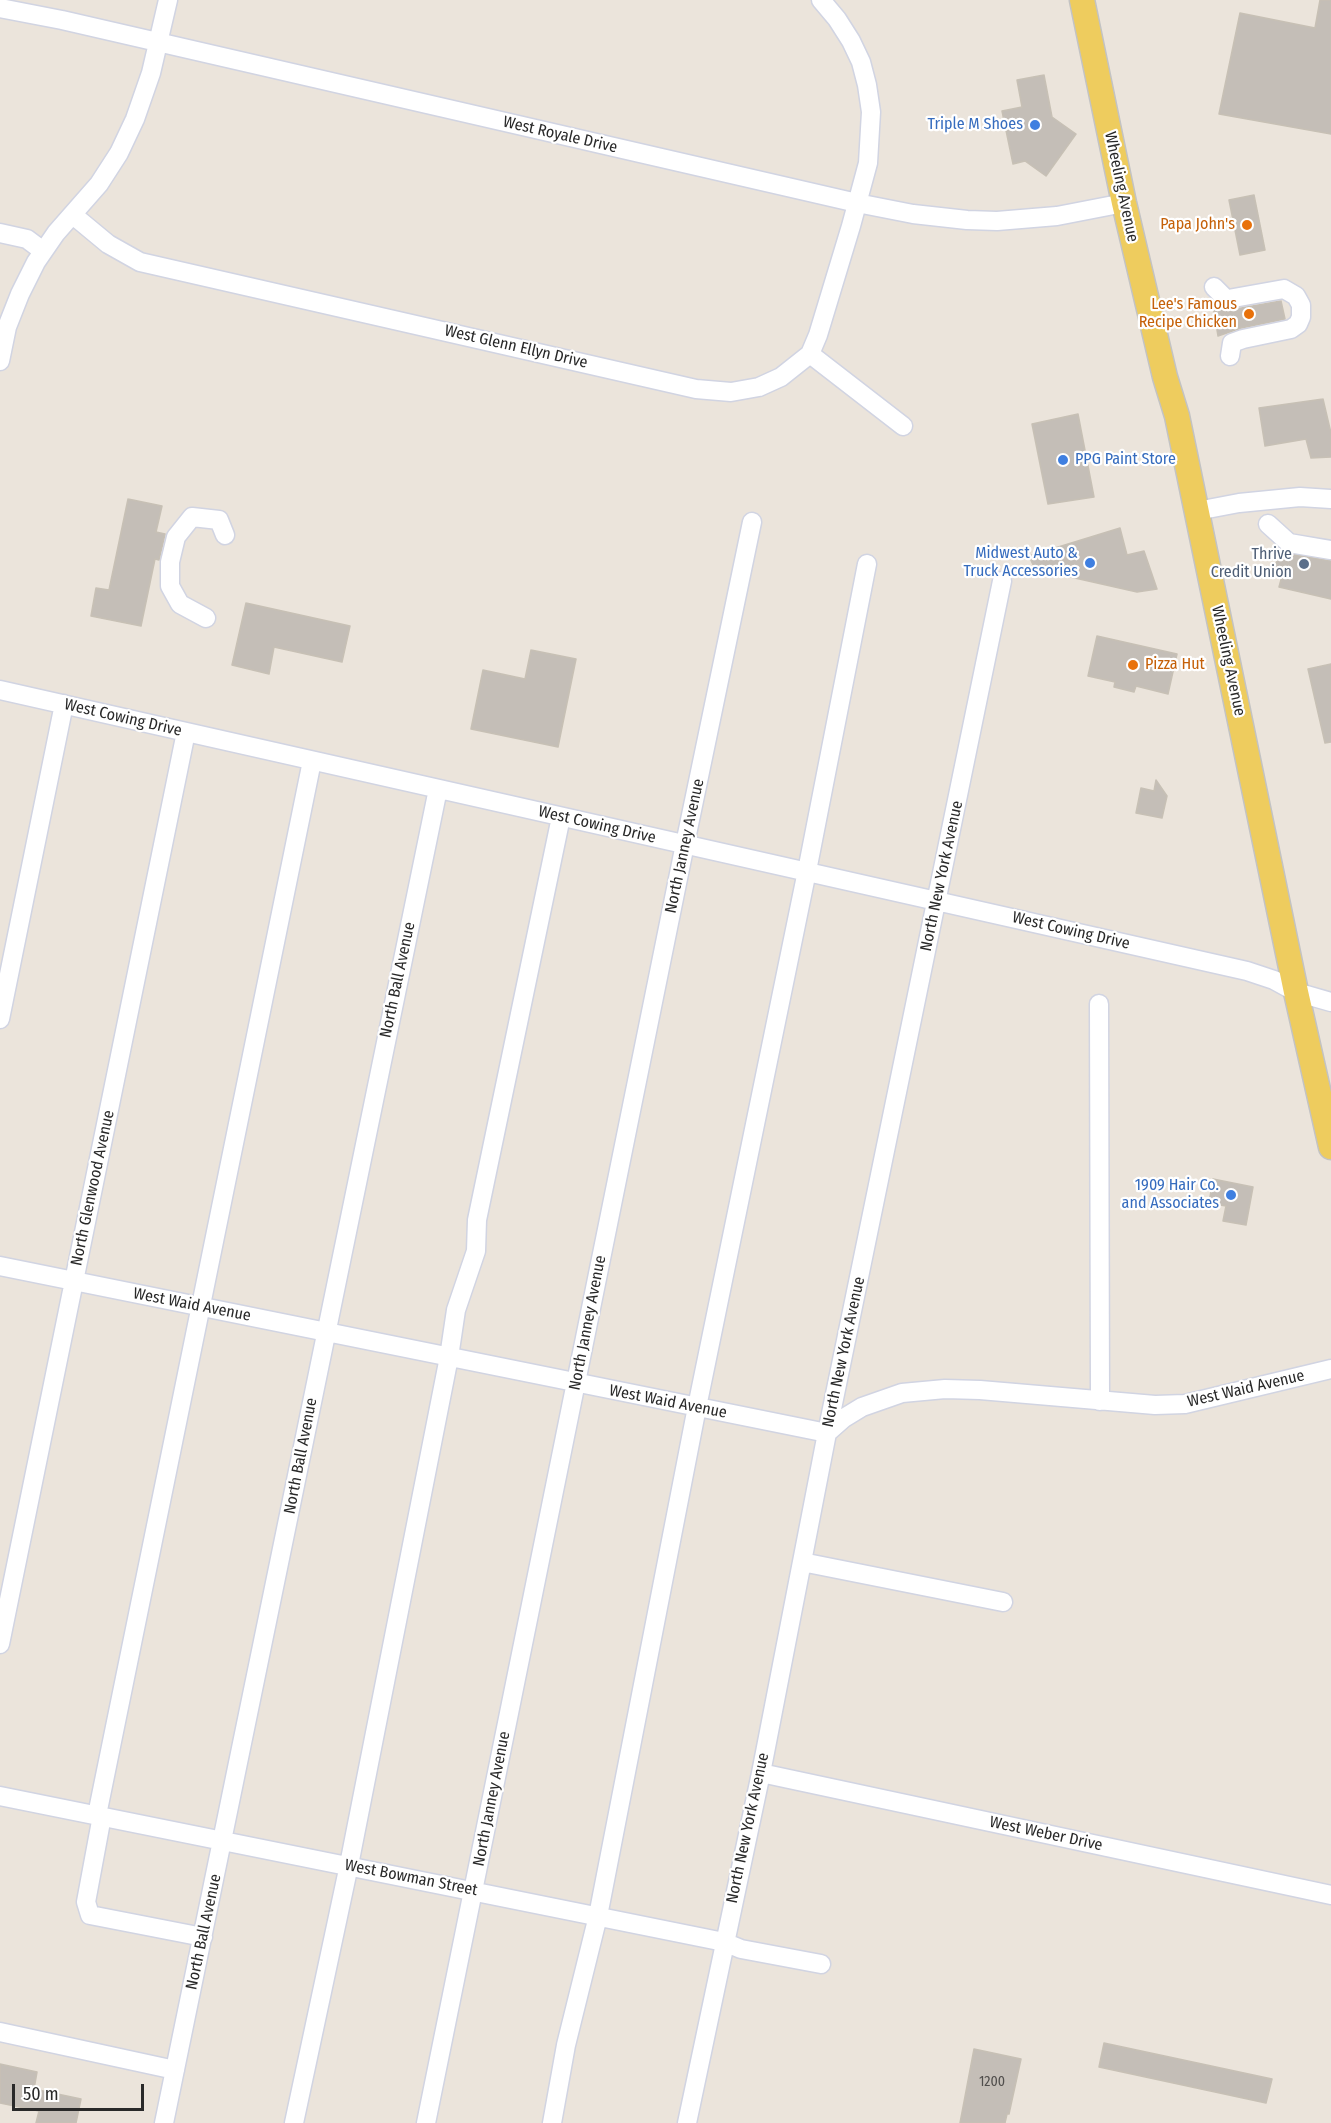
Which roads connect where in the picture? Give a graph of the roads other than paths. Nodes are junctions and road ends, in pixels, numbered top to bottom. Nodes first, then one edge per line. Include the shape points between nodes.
1 (168, 0) edge
2 (821, 0) edge
3 (1082, 0) edge
4 (0, 8) edge
5 (158, 42) junction
6 (857, 203) junction
7 (1124, 203) junction
8 (73, 215) junction
9 (0, 232) edge
10 (43, 251) junction
11 (1214, 287) dead end
12 (810, 354) junction
13 (1230, 356) dead end
14 (0, 362) edge
15 (903, 426) dead end
16 (1331, 499) edge
17 (1197, 511) junction
18 (752, 522) dead end
19 (1268, 524) dead end
20 (225, 535) dead end
21 (1331, 550) edge
22 (867, 564) dead end
23 (1002, 581) dead end
24 (206, 618) dead end
25 (0, 690) edge
26 (64, 704) junction
27 (186, 732) junction
28 (312, 761) junction
29 (438, 789) junction
30 (561, 817) junction
31 (685, 844) junction
32 (807, 872) junction
33 (937, 901) junction
34 (1296, 992) junction
35 (1331, 1002) edge
36 (1099, 1004) dead end
37 (0, 1019) edge
38 (1331, 1147) edge
39 (0, 1266) edge
40 (74, 1282) junction
41 (200, 1307) junction
42 (326, 1332) junction
43 (449, 1357) junction
44 (1331, 1369) edge
45 (576, 1384) junction
46 (1100, 1401) junction
47 (697, 1407) junction
48 (827, 1433) junction
49 (802, 1562) junction
50 (1003, 1602) dead end
51 (0, 1644) edge
52 (761, 1773) junction
53 (0, 1796) edge
54 (100, 1816) junction
55 (224, 1840) junction
56 (349, 1866) junction
57 (474, 1891) junction
58 (1331, 1895) edge
59 (598, 1916) junction
60 (203, 1937) junction
61 (724, 1942) junction
62 (820, 1964) dead end
63 (0, 2032) edge
64 (175, 2070) junction
65 (164, 2123) edge
66 (294, 2123) edge
67 (426, 2123) edge
68 (552, 2123) edge
69 (687, 2123) edge

1 - 5 street
2 - 6 street via 837,19 861,62 872,112 868,163
3 - 7 main road, Wheeling Avenue
4 - 5 street, West Royale Drive
5 - 6 street, West Royale Drive
5 - 8 street via 152,73 119,153
6 - 7 street, West Royale Drive via 913,214 997,221 1057,216
6 - 12 street
7 - 17 main road, Wheeling Avenue
8 - 10 street
8 - 12 street, West Glenn Ellyn Drive via 108,244 140,262 696,389 731,392 759,387 781,377
9 - 10 street via 27,240
10 - 14 street via 7,327
11 - 13 street via 1228,299 1284,289 1296,296 1301,305 1298,324 1232,343
12 - 15 street
16 - 17 street via 1300,497
17 - 34 main road, Wheeling Avenue
18 - 31 street, North Janney Avenue
19 - 21 street via 1289,543
20 - 24 street via 219,520 192,517 176,537 170,562 170,586 180,604
22 - 32 street
23 - 33 street, North New York Avenue
25 - 26 street, West Cowing Drive
26 - 27 street, West Cowing Drive
26 - 37 street
27 - 28 street, West Cowing Drive
27 - 40 street, North Glenwood Avenue
28 - 29 street, West Cowing Drive
28 - 41 street
29 - 30 street, West Cowing Drive
29 - 42 street, North Ball Avenue
30 - 31 street, West Cowing Drive
30 - 43 street via 477,1220 476,1251 456,1310
31 - 32 street, West Cowing Drive
31 - 45 street, North Janney Avenue
32 - 33 street, West Cowing Drive
32 - 47 street
33 - 34 street, West Cowing Drive via 1247,971
33 - 48 street, North New York Avenue
34 - 35 street, West Cowing Drive
34 - 38 main road, Wheeling Avenue
36 - 46 street
39 - 40 street, West Waid Avenue
40 - 41 street, West Waid Avenue
40 - 51 street, North Glenwood Avenue
41 - 42 street, West Waid Avenue
41 - 54 street
42 - 43 street, West Waid Avenue
42 - 55 street, North Ball Avenue
43 - 45 street, West Waid Avenue
43 - 56 street
44 - 46 street, West Waid Avenue via 1185,1404
45 - 47 street, West Waid Avenue
45 - 57 street, North Janney Avenue
46 - 48 street, West Waid Avenue via 980,1390 902,1393 862,1407
47 - 48 street, West Waid Avenue
47 - 59 street
48 - 49 street, North New York Avenue
49 - 50 street
49 - 52 street, North New York Avenue
52 - 58 street, West Weber Drive
52 - 61 street, North New York Avenue
53 - 54 street, West Bowman Street
54 - 55 street, West Bowman Street
54 - 60 street via 86,1902 90,1915
55 - 56 street, West Bowman Street
55 - 60 street, North Ball Avenue
56 - 57 street, West Bowman Street
56 - 66 street
57 - 59 street, West Bowman Street
57 - 67 street, North Janney Avenue
59 - 61 street, West Bowman Street
59 - 68 street via 566,2045
60 - 64 street, North Ball Avenue
61 - 62 street, West Bowman Street via 741,1949
61 - 69 street, North New York Avenue
63 - 64 street
64 - 65 street, North Ball Avenue

